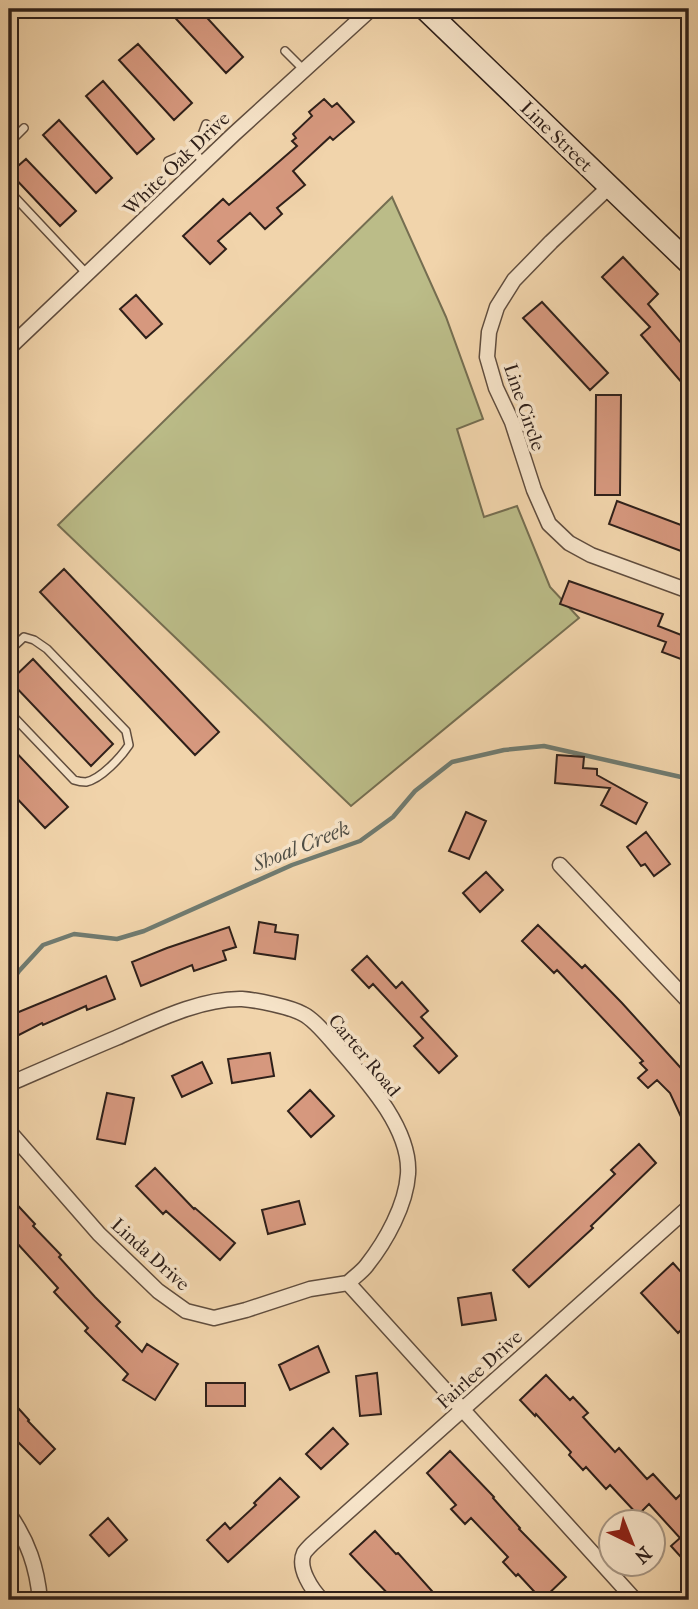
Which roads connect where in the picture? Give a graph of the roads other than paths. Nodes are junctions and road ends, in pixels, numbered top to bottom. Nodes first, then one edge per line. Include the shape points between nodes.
1 (371, 9) edge
2 (425, 9) edge
3 (285, 51) dead end
4 (304, 70) junction
5 (205, 124) dead end
6 (24, 128) dead end
7 (9, 143) edge
8 (193, 150) junction
9 (168, 161) dead end
10 (204, 163) junction
11 (609, 187) junction
12 (9, 191) edge
13 (689, 264) edge
14 (87, 274) junction
15 (9, 348) edge
16 (689, 591) edge
17 (9, 652) edge
18 (9, 712) edge
19 (560, 865) dead end
20 (689, 1002) edge
21 (9, 1084) edge
22 (9, 1131) edge
23 (689, 1207) edge
24 (348, 1283) junction
25 (463, 1409) junction
26 (9, 1514) edge
27 (40, 1600) edge
28 (322, 1600) edge
29 (635, 1600) edge

1 - 4 street, White Oak Drive
2 - 11 street, Line Street
3 - 4 lane
4 - 10 street, White Oak Drive
5 - 8 lane
6 - 7 lane
8 - 9 lane
8 - 10 lane
10 - 14 street, White Oak Drive
11 - 13 street, Line Street
11 - 16 street, Line Circle via 514,280 497,307 487,357 549,524 591,555
12 - 14 lane
14 - 15 street, White Oak Drive
17 - 18 lane via 24,637 47,649 126,732 129,746 97,776 85,782 74,780
19 - 20 street
21 - 24 street, Carter Road via 206,1003 267,1002 304,1014 372,1087 405,1146 408,1173 401,1207 366,1267
22 - 24 street, Linda Drive via 99,1234 158,1291 186,1311 214,1318 310,1289
23 - 25 street, Fairlee Drive
24 - 25 street
25 - 28 street, Fairlee Drive via 304,1553 306,1575
25 - 29 street
26 - 27 street via 34,1563

